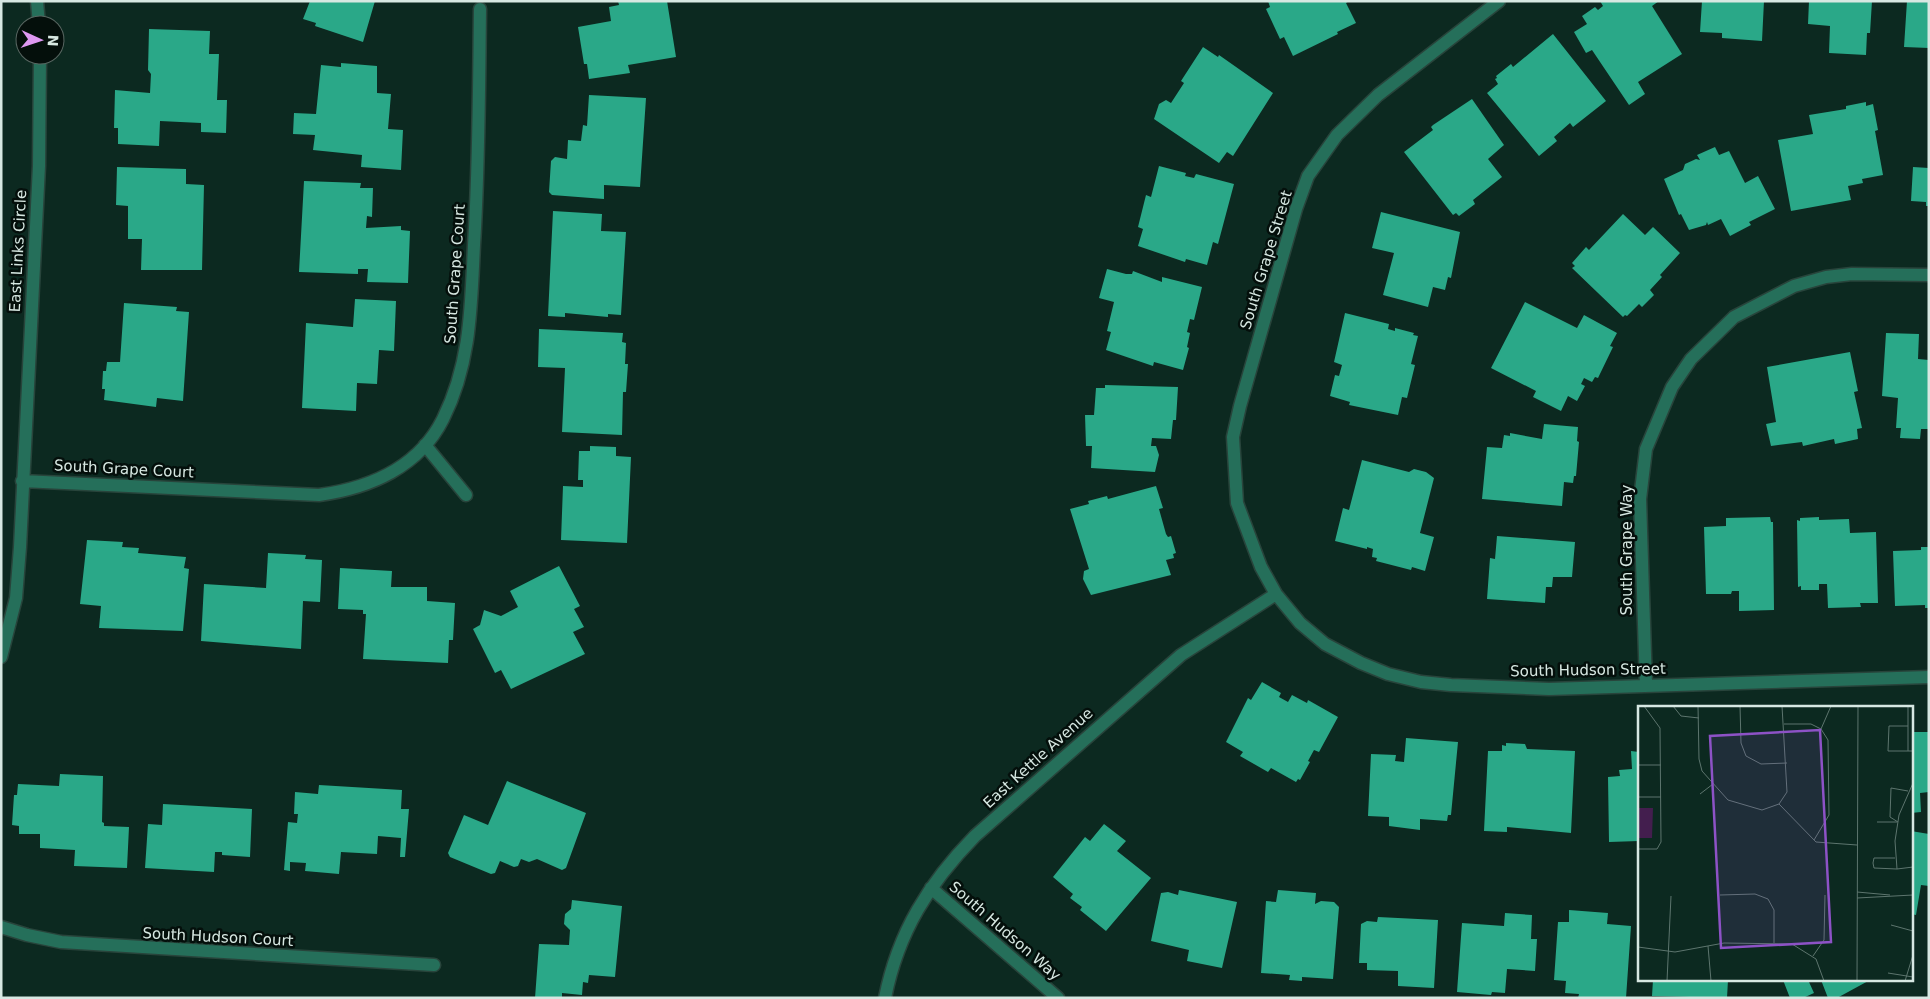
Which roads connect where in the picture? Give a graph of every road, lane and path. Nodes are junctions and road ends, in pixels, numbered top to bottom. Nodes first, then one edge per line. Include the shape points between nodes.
1 (38, 1) edge
2 (1493, 3) edge
3 (480, 10) dead end
4 (39, 15) edge
5 (40, 65) edge
6 (1929, 275) edge
7 (425, 445) junction
8 (22, 481) junction
9 (466, 495) dead end
10 (1276, 594) junction
11 (1, 657) edge
12 (1929, 677) edge
13 (1646, 686) junction
14 (931, 888) junction
15 (1, 926) edge
16 (434, 965) dead end
17 (884, 998) edge
18 (1058, 998) edge

1 - 4 street
2 - 10 street, South Grape Street via 1378,95 1337,135 1308,176 1240,406 1234,437 1237,503 1261,567
3 - 7 street, South Grape Court via 477,192 469,336 461,374 443,420
5 - 8 street, East Links Circle via 39,166
6 - 13 street, South Grape Way via 1852,274 1794,286 1734,317 1692,359 1672,387 1646,449 1640,499
7 - 8 street, South Grape Court via 404,465 381,479 350,491 319,495
7 - 9 street
8 - 11 street, East Links Circle via 16,598
10 - 13 street, South Hudson Street via 1300,623 1325,644 1388,674 1451,685 1549,689
10 - 14 street, East Kettle Avenue via 1181,655 975,836
12 - 13 street, South Hudson Street
14 - 17 street, East Kettle Avenue via 898,946
14 - 18 street, South Hudson Way
15 - 16 street, South Hudson Court via 27,936 61,942

